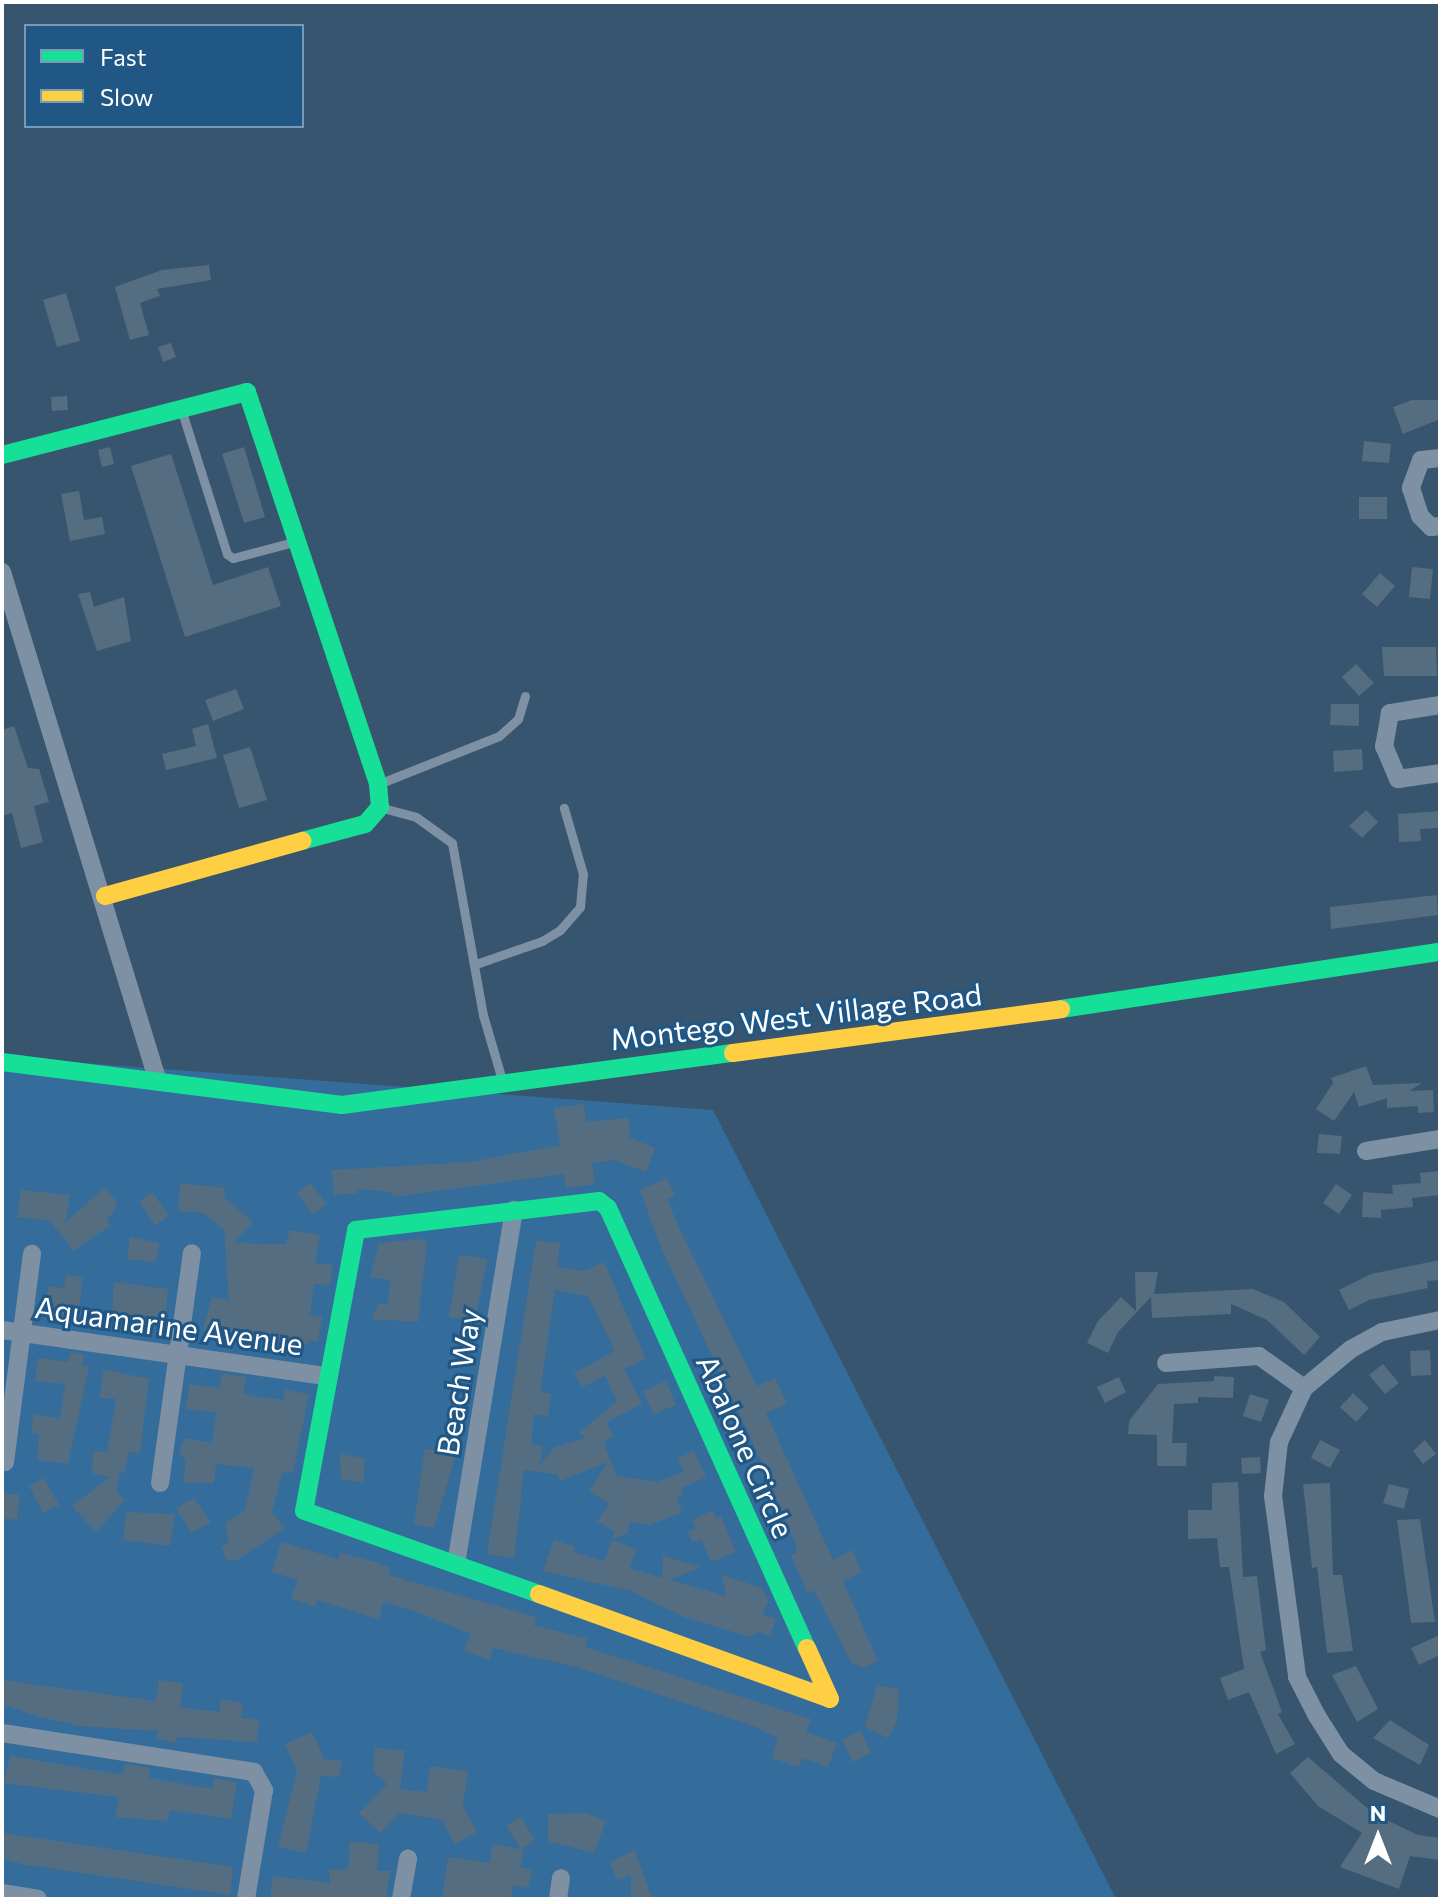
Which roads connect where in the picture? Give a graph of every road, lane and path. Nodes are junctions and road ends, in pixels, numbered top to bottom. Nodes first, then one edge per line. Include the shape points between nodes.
1 (181, 409) junction
2 (2, 455) edge
3 (1440, 458) edge
4 (1440, 526) edge
5 (296, 541) junction
6 (2, 572) edge
7 (525, 696) dead end
8 (1440, 705) edge
9 (1440, 773) edge
10 (378, 784) junction
11 (380, 807) junction
12 (564, 808) dead end
13 (105, 896) junction
14 (1440, 952) edge
15 (476, 964) junction
16 (2, 1062) edge
17 (158, 1082) junction
18 (503, 1084) junction
19 (1440, 1139) edge
20 (1366, 1151) dead end
21 (514, 1210) junction
22 (192, 1253) dead end
23 (32, 1254) dead end
24 (1440, 1320) edge
25 (11, 1331) edge
26 (179, 1352) junction
27 (1166, 1363) dead end
28 (327, 1376) junction
29 (1304, 1388) junction
30 (5, 1462) dead end
31 (160, 1483) dead end
32 (456, 1564) junction
33 (2, 1733) edge
34 (1440, 1809) edge
35 (408, 1859) dead end
36 (561, 1878) dead end
37 (2, 1893) edge
38 (38, 1899) edge
39 (246, 1899) edge
40 (401, 1899) edge
41 (558, 1899) edge

1 - 2 street
1 - 5 lane via 227,554 233,558
1 - 5 street via 247,392
3 - 4 street via 1421,460 1411,488 1420,516 1431,527
5 - 10 street
6 - 13 street
7 - 10 lane via 518,719 499,736
8 - 9 street via 1390,713 1384,746 1398,779
10 - 11 street
11 - 13 street via 365,824
11 - 15 lane via 416,817 452,843
12 - 15 lane via 583,874 580,907 542,941
13 - 17 street
14 - 18 street, Montego West Village Road
15 - 18 lane via 483,1015
16 - 17 street, Montego West Village Road
17 - 18 street, Montego West Village Road via 342,1105
19 - 20 street
21 - 28 street, Abalone Circle via 356,1230
21 - 32 street, Beach Way
21 - 32 street, Abalone Circle via 599,1201 608,1208 830,1699
22 - 26 street
23 - 25 street
24 - 29 street via 1382,1332 1351,1349
25 - 26 street, Aquamarine Avenue
25 - 30 street
26 - 28 street, Aquamarine Avenue
26 - 31 street
27 - 29 street via 1259,1356
28 - 32 street, Abalone Circle via 305,1514
29 - 34 street via 1279,1442 1273,1496 1297,1677 1341,1754 1374,1781
33 - 39 street via 254,1772 264,1790
35 - 40 street
36 - 41 street
37 - 38 street

